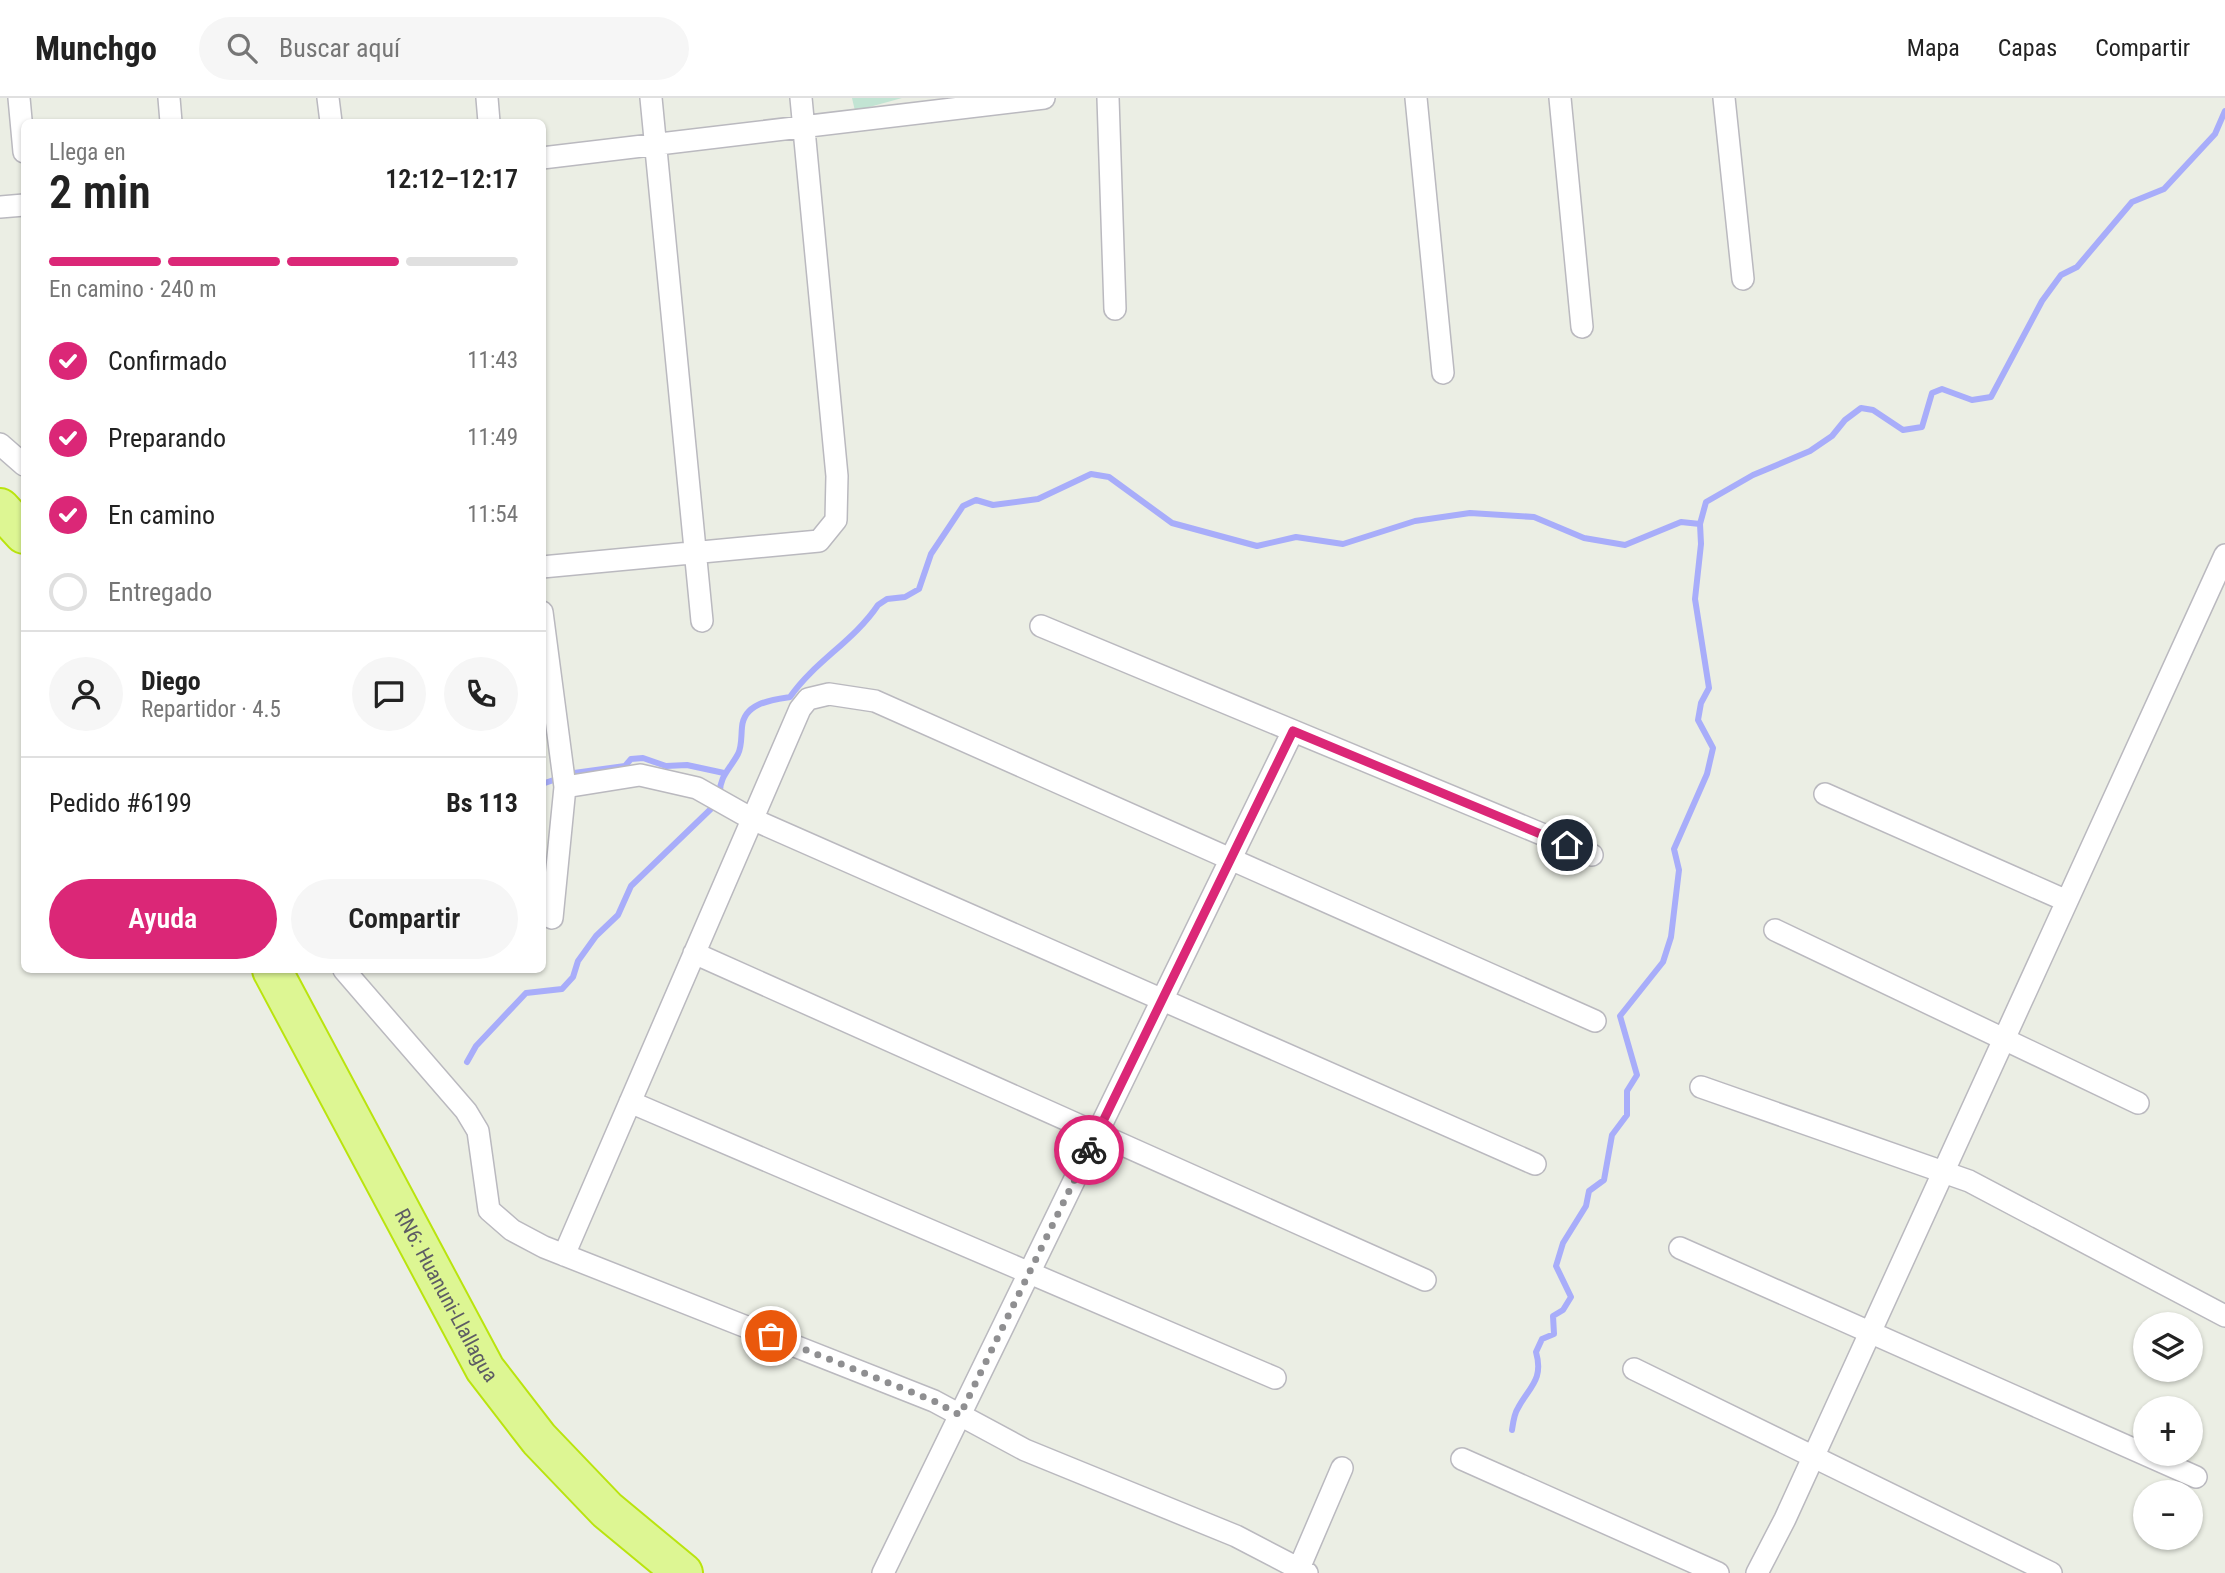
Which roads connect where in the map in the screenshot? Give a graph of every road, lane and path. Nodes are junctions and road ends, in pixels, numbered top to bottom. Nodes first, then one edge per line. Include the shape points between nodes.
1 (19, 98) edge
2 (169, 98) edge
3 (328, 98) edge
4 (486, 98) edge
5 (651, 98) edge
6 (801, 98) edge
7 (1044, 98) edge
8 (1108, 98) edge
9 (1416, 98) edge
10 (1560, 98) edge
11 (1724, 98) edge
12 (171, 119) edge
13 (331, 119) edge
14 (489, 119) edge
15 (21, 120) edge
16 (803, 126) junction
17 (655, 146) junction
18 (546, 158) edge
19 (21, 205) edge
20 (0, 207) edge
21 (1743, 279) dead end
22 (1115, 309) dead end
23 (1582, 327) dead end
24 (1443, 373) dead end
25 (0, 444) edge
26 (21, 462) edge
27 (0, 508) edge
28 (21, 531) edge
29 (695, 554) junction
30 (2225, 555) edge
31 (546, 567) edge
32 (702, 621) dead end
33 (1041, 626) dead end
34 (546, 642) edge
35 (1293, 731) junction
36 (565, 787) junction
37 (1825, 794) dead end
38 (752, 819) junction
39 (1592, 855) dead end
40 (1230, 859) junction
41 (2067, 901) junction
42 (552, 918) dead end
43 (1774, 930) dead end
44 (694, 953) junction
45 (274, 973) edge
46 (347, 973) edge
47 (1162, 999) junction
48 (1595, 1021) dead end
49 (2004, 1039) junction
50 (1701, 1087) dead end
51 (630, 1102) junction
52 (2138, 1103) dead end
53 (1096, 1135) junction
54 (1535, 1164) dead end
55 (1944, 1172) junction
56 (1680, 1248) dead end
57 (564, 1255) junction
58 (1031, 1271) junction
59 (1425, 1280) dead end
60 (2225, 1316) edge
61 (1871, 1331) junction
62 (1634, 1369) dead end
63 (1275, 1378) dead end
64 (960, 1415) junction
65 (1814, 1457) junction
66 (1462, 1459) dead end
67 (1342, 1468) dead end
68 (2196, 1477) dead end
69 (1301, 1572) edge
70 (683, 1573) edge
71 (883, 1573) edge
72 (1718, 1573) edge
73 (1757, 1573) edge
74 (2051, 1573) edge

1 - 15 street
2 - 12 street
3 - 13 street
4 - 14 street
5 - 17 street
6 - 16 street
7 - 16 street
8 - 22 street
9 - 24 street
10 - 23 street
11 - 21 street
16 - 17 street
16 - 29 street via 837,476 836,520 819,541
17 - 18 street
17 - 29 street
19 - 20 street
25 - 26 street
27 - 28 highway
29 - 31 street
29 - 32 street
30 - 41 street
33 - 35 street
34 - 36 street
35 - 39 street
35 - 40 street
36 - 38 street via 639,775 697,788
36 - 42 street
37 - 41 street
38 - 40 street via 800,709 808,699 829,694 875,701
38 - 44 street
38 - 47 street
40 - 47 street
40 - 48 street
41 - 49 street
43 - 49 street
44 - 51 street
44 - 53 street
45 - 70 highway, RN6: Huanuni-Llallagua via 485,1369 540,1439 607,1510
46 - 57 street via 466,1111 478,1131 489,1210 512,1230
47 - 53 street
47 - 54 street
49 - 52 street
49 - 55 street
50 - 55 street
51 - 57 street
51 - 58 street
53 - 58 street
53 - 59 street
55 - 60 street
55 - 61 street
56 - 61 street
57 - 64 street
58 - 63 street
58 - 64 street
61 - 65 street
61 - 68 street
62 - 65 street
64 - 69 street via 1025,1450 1236,1535
64 - 71 street
65 - 73 street
65 - 74 street
66 - 72 street
67 - 69 street

